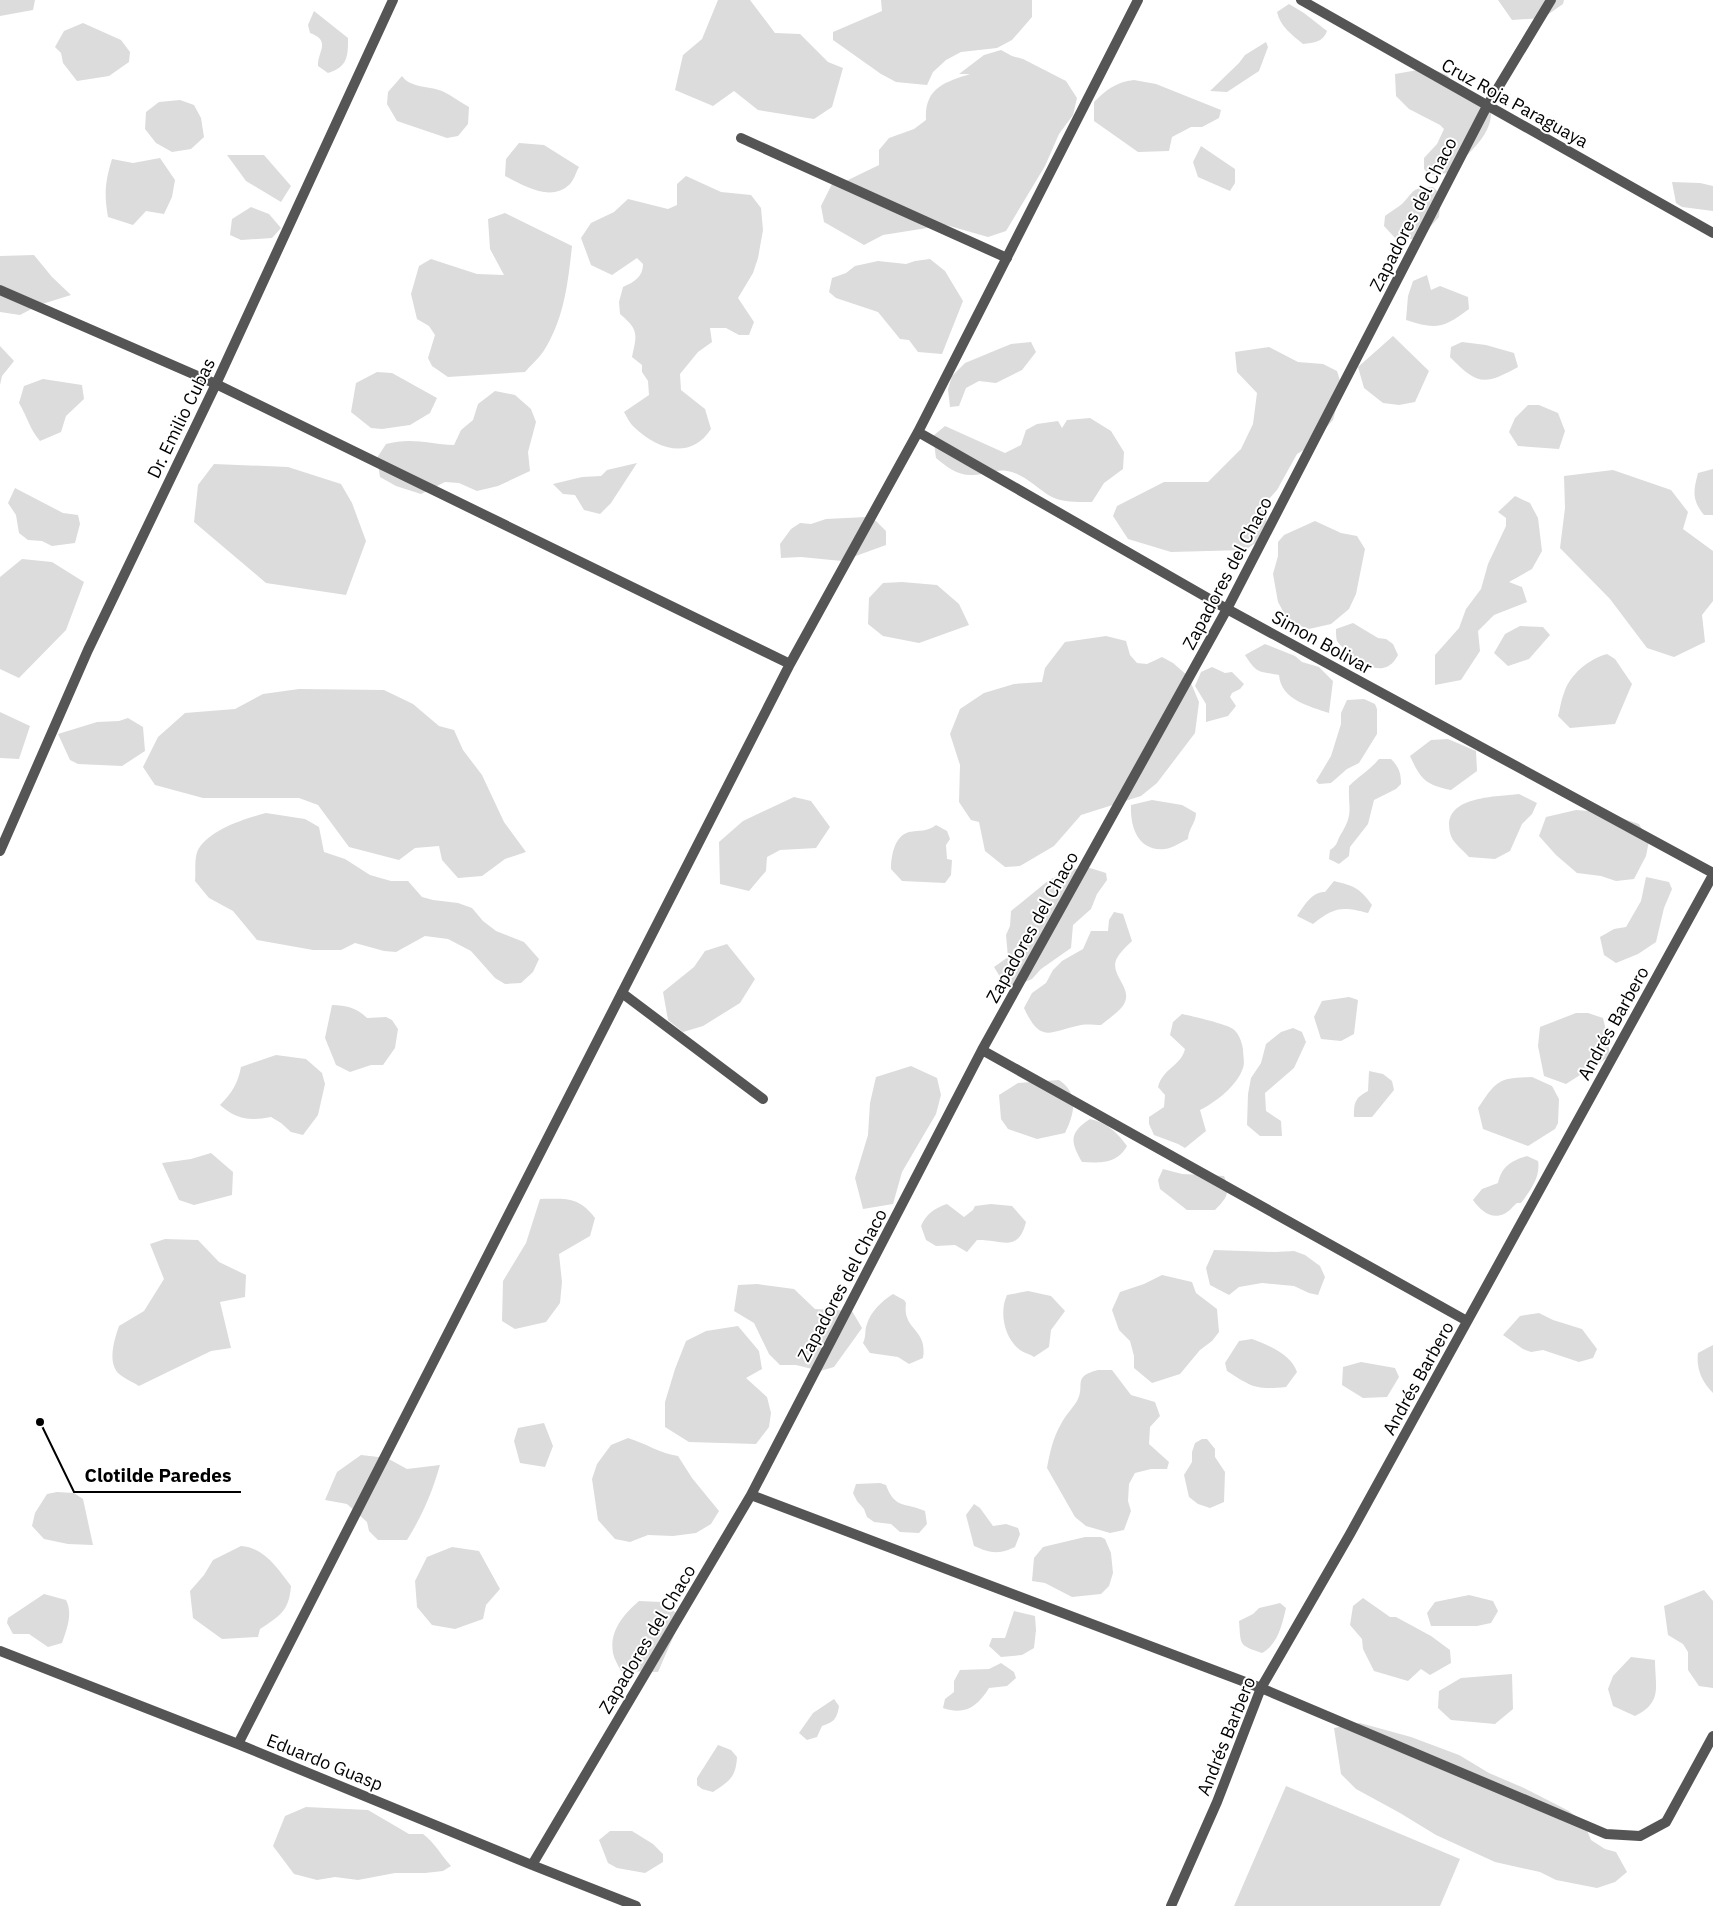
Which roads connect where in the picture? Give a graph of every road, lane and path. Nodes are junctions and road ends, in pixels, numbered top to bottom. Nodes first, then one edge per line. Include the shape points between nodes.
1 (393, 0) edge
2 (1138, 0) edge
3 (1301, 0) edge
4 (1551, 0) edge
5 (1487, 106) junction
6 (741, 138) dead end
7 (1713, 233) edge
8 (1007, 258) junction
9 (0, 290) edge
10 (216, 384) junction
11 (918, 432) junction
12 (1227, 609) junction
13 (790, 664) junction
14 (0, 851) edge
15 (1713, 874) edge
16 (622, 993) junction
17 (982, 1050) junction
18 (763, 1099) dead end
19 (1467, 1321) junction
20 (751, 1495) junction
21 (0, 1651) edge
22 (1261, 1688) junction
23 (1713, 1736) edge
24 (238, 1744) junction
25 (532, 1865) junction
26 (636, 1906) edge
27 (1171, 1906) edge

1 - 10 street, Dr. Emilio Cubas
2 - 8 street
3 - 5 street, Cruz Roja Paraguaya
4 - 5 street, Zapadores del Chaco
5 - 7 street, Cruz Roja Paraguaya
5 - 12 street, Zapadores del Chaco
6 - 8 street
8 - 11 street
9 - 10 street
10 - 13 street
10 - 14 street, Dr. Emilio Cubas via 88,650
11 - 12 street, Simon Bolivar
11 - 13 street
12 - 15 street, Simon Bolivar
12 - 17 street, Zapadores del Chaco
13 - 16 street
15 - 19 street, Andrés Barbero
16 - 18 street
16 - 24 street
17 - 19 street
17 - 20 street, Zapadores del Chaco
19 - 22 street, Andrés Barbero
20 - 22 street
20 - 25 street, Zapadores del Chaco
21 - 24 street, Eduardo Guasp
22 - 23 street via 1606,1834 1640,1836 1666,1822
22 - 27 street, Andrés Barbero via 1217,1802
24 - 25 street, Eduardo Guasp
25 - 26 street, Eduardo Guasp

